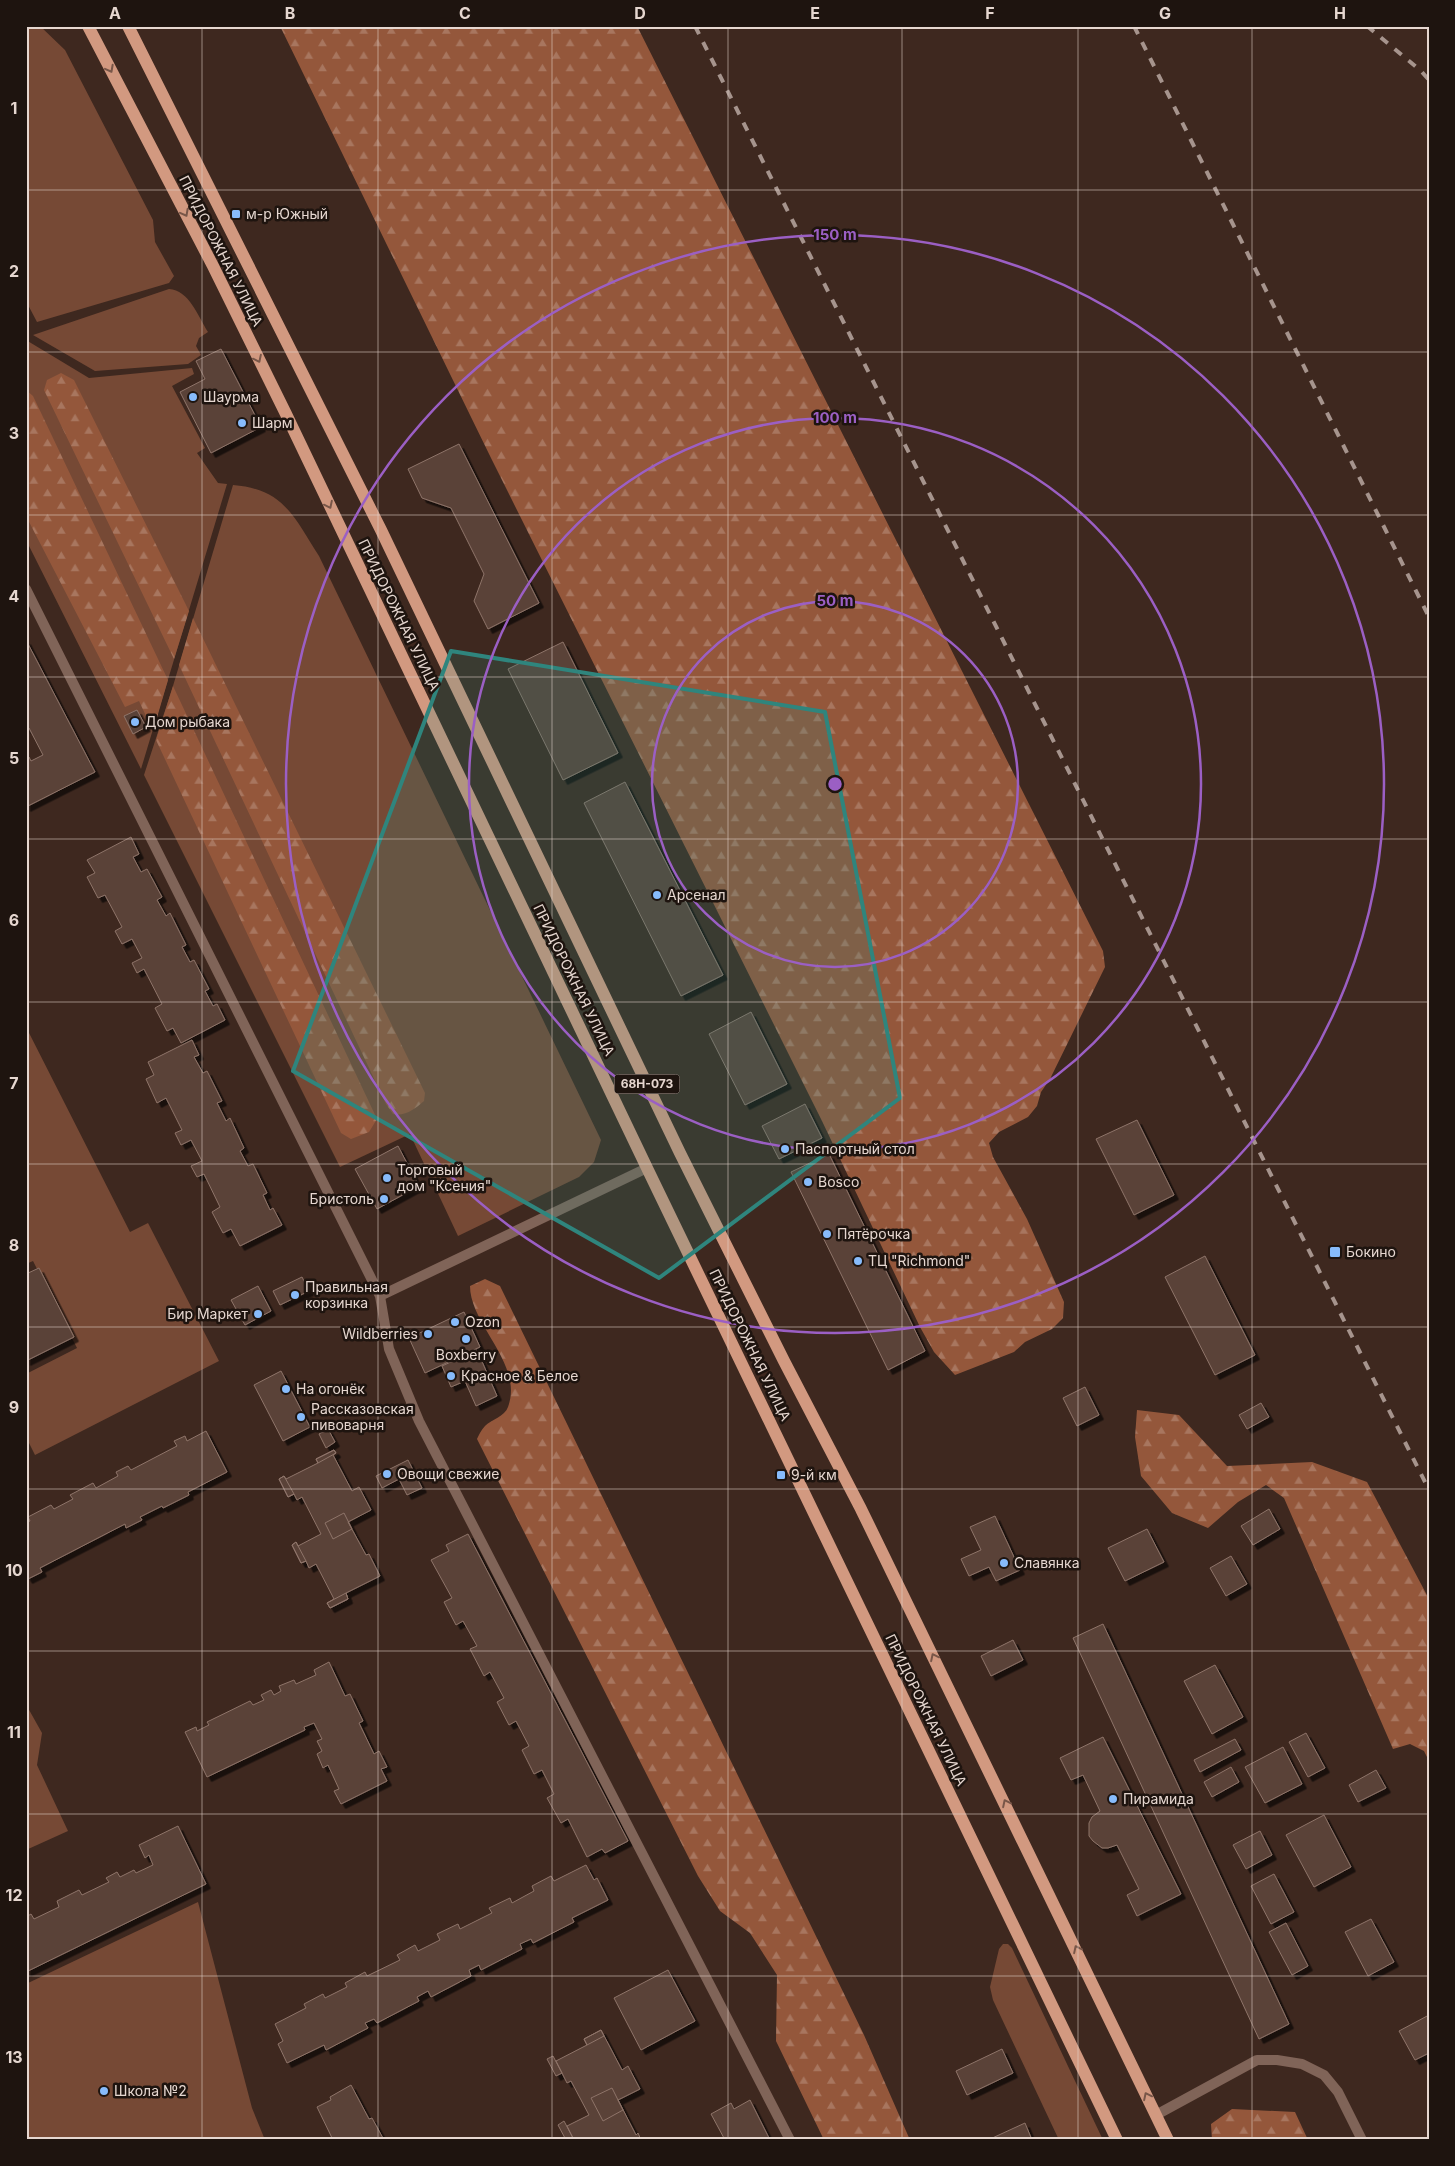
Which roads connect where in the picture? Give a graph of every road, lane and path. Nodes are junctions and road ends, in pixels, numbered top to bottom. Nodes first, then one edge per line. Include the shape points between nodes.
1 (88, 26) edge
2 (128, 26) edge
3 (26, 589) edge
4 (647, 1168) junction
5 (380, 1296) junction
6 (1156, 2115) junction
7 (790, 2140) edge
8 (1117, 2140) edge
9 (1168, 2140) edge
10 (1362, 2140) edge

1 -> 4 main road, ПРИДОРОЖНАЯ УЛИЦА / 68Н-073 via 213,266
6 -> 2 main road, 68Н-073 via 861,1509 680,1154 382,530
3 - 5 street
4 - 5 street
4 - 8 main road, ПРИДОРОЖНАЯ УЛИЦА / 68Н-073
5 - 7 street via 389,1349 419,1421
6 - 9 main road, 68Н-073
6 - 10 street via 1257,2060 1278,2060 1302,2064 1324,2075 1338,2092

